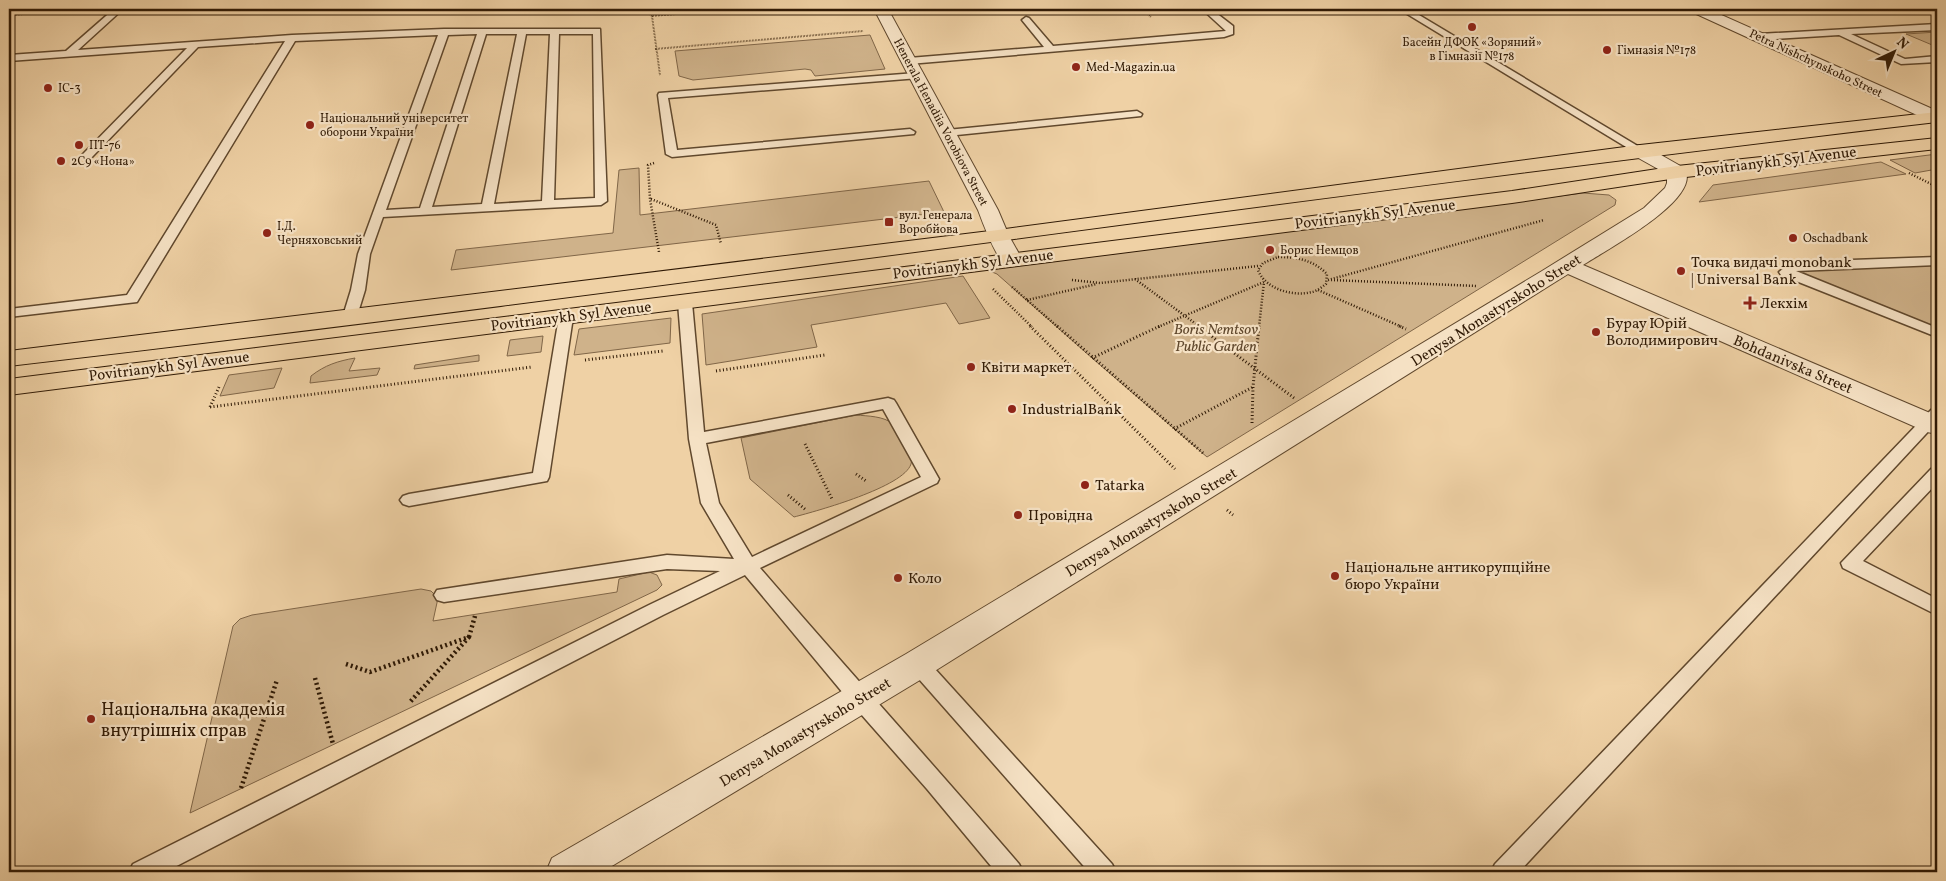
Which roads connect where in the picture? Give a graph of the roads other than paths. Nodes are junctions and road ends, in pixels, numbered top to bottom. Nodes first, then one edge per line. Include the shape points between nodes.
1 (119, 9) edge
2 (881, 9) edge
3 (1206, 9) edge
4 (1403, 9) edge
5 (1697, 9) edge
6 (1026, 20) dead end
7 (1937, 27) edge
8 (444, 32) junction
9 (482, 32) junction
10 (522, 32) junction
11 (555, 32) junction
12 (1841, 33) junction
13 (1759, 37) junction
14 (292, 38) junction
15 (195, 45) junction
16 (1051, 49) junction
17 (68, 54) junction
18 (9, 58) edge
19 (1937, 59) edge
20 (913, 68) junction
21 (663, 95) joint
22 (1137, 114) dead end
23 (1937, 117) edge
24 (910, 132) dead end
25 (947, 133) junction
26 (1937, 143) edge
27 (1640, 151) junction
28 (88, 154) dead end
29 (1677, 172) junction
30 (548, 204) junction
31 (487, 207) junction
32 (425, 211) junction
33 (378, 214) junction
34 (998, 236) junction
35 (1937, 260) edge
36 (1567, 266) junction
37 (1008, 270) junction
38 (684, 303) junction
39 (9, 313) edge
40 (350, 316) junction
41 (566, 317) junction
42 (1937, 333) edge
43 (9, 359) edge
44 (9, 387) edge
45 (1934, 420) edge
46 (697, 439) junction
47 (1937, 473) edge
48 (408, 500) dead end
49 (748, 566) junction
50 (444, 595) dead end
51 (1937, 608) edge
52 (918, 664) junction
53 (860, 699) junction
54 (141, 872) edge
55 (566, 872) edge
56 (1011, 872) edge
57 (1104, 872) edge
58 (1503, 872) edge

1 - 17 lane
2 - 20 street, Henerala Henadiia Vorobiova Street
3 - 16 lane via 1230,28 1230,32
4 - 27 lane
5 - 13 street, Petra Nishchynskoho Street
6 - 16 lane
7 - 12 lane
8 - 9 lane
8 - 14 lane
8 - 33 lane
9 - 10 lane
9 - 32 lane
10 - 11 lane
10 - 31 lane
11 - 30 lane
11 - 30 lane via 597,31 601,201
12 - 13 lane
12 - 19 lane via 1904,62
13 - 23 street, Petra Nishchynskoho Street
14 - 15 lane
14 - 39 lane via 132,299
15 - 17 lane
15 - 28 lane
16 - 20 lane
17 - 18 lane
20 - 21 lane
20 - 25 street, Henerala Henadiia Vorobiova Street
21 - 24 lane via 672,154
22 - 25 lane
23 - 27 main road, Povitrianykh Syl Avenue
25 - 34 street, Henerala Henadiia Vorobiova Street via 988,210
26 - 29 main road, Povitrianykh Syl Avenue
27 - 29 street
27 - 34 main road, Povitrianykh Syl Avenue
29 - 36 street, Denysa Monastyrskoho Street via 1673,191 1651,212
29 - 37 main road, Povitrianykh Syl Avenue
30 - 31 lane
31 - 32 lane
32 - 33 lane
33 - 40 lane via 364,254
34 - 37 street, Henerala Henadiia Vorobiova Street
34 - 40 main road, Povitrianykh Syl Avenue
35 - 42 lane via 1795,266 1786,272
36 - 45 street, Bohdanivska Street
36 - 52 street, Denysa Monastyrskoho Street
37 - 38 main road, Povitrianykh Syl Avenue via 971,265
38 - 41 main road, Povitrianykh Syl Avenue
38 - 46 lane
40 - 43 main road, Povitrianykh Syl Avenue
41 - 44 main road, Povitrianykh Syl Avenue
41 - 48 lane via 541,477
45 - 58 lane
46 - 49 lane via 710,503
46 - 49 lane via 888,403 931,479
47 - 51 lane via 1850,563
49 - 50 lane via 667,562
49 - 53 lane
49 - 54 lane
52 - 53 street, Denysa Monastyrskoho Street
52 - 57 lane
53 - 55 street, Denysa Monastyrskoho Street
53 - 56 lane

